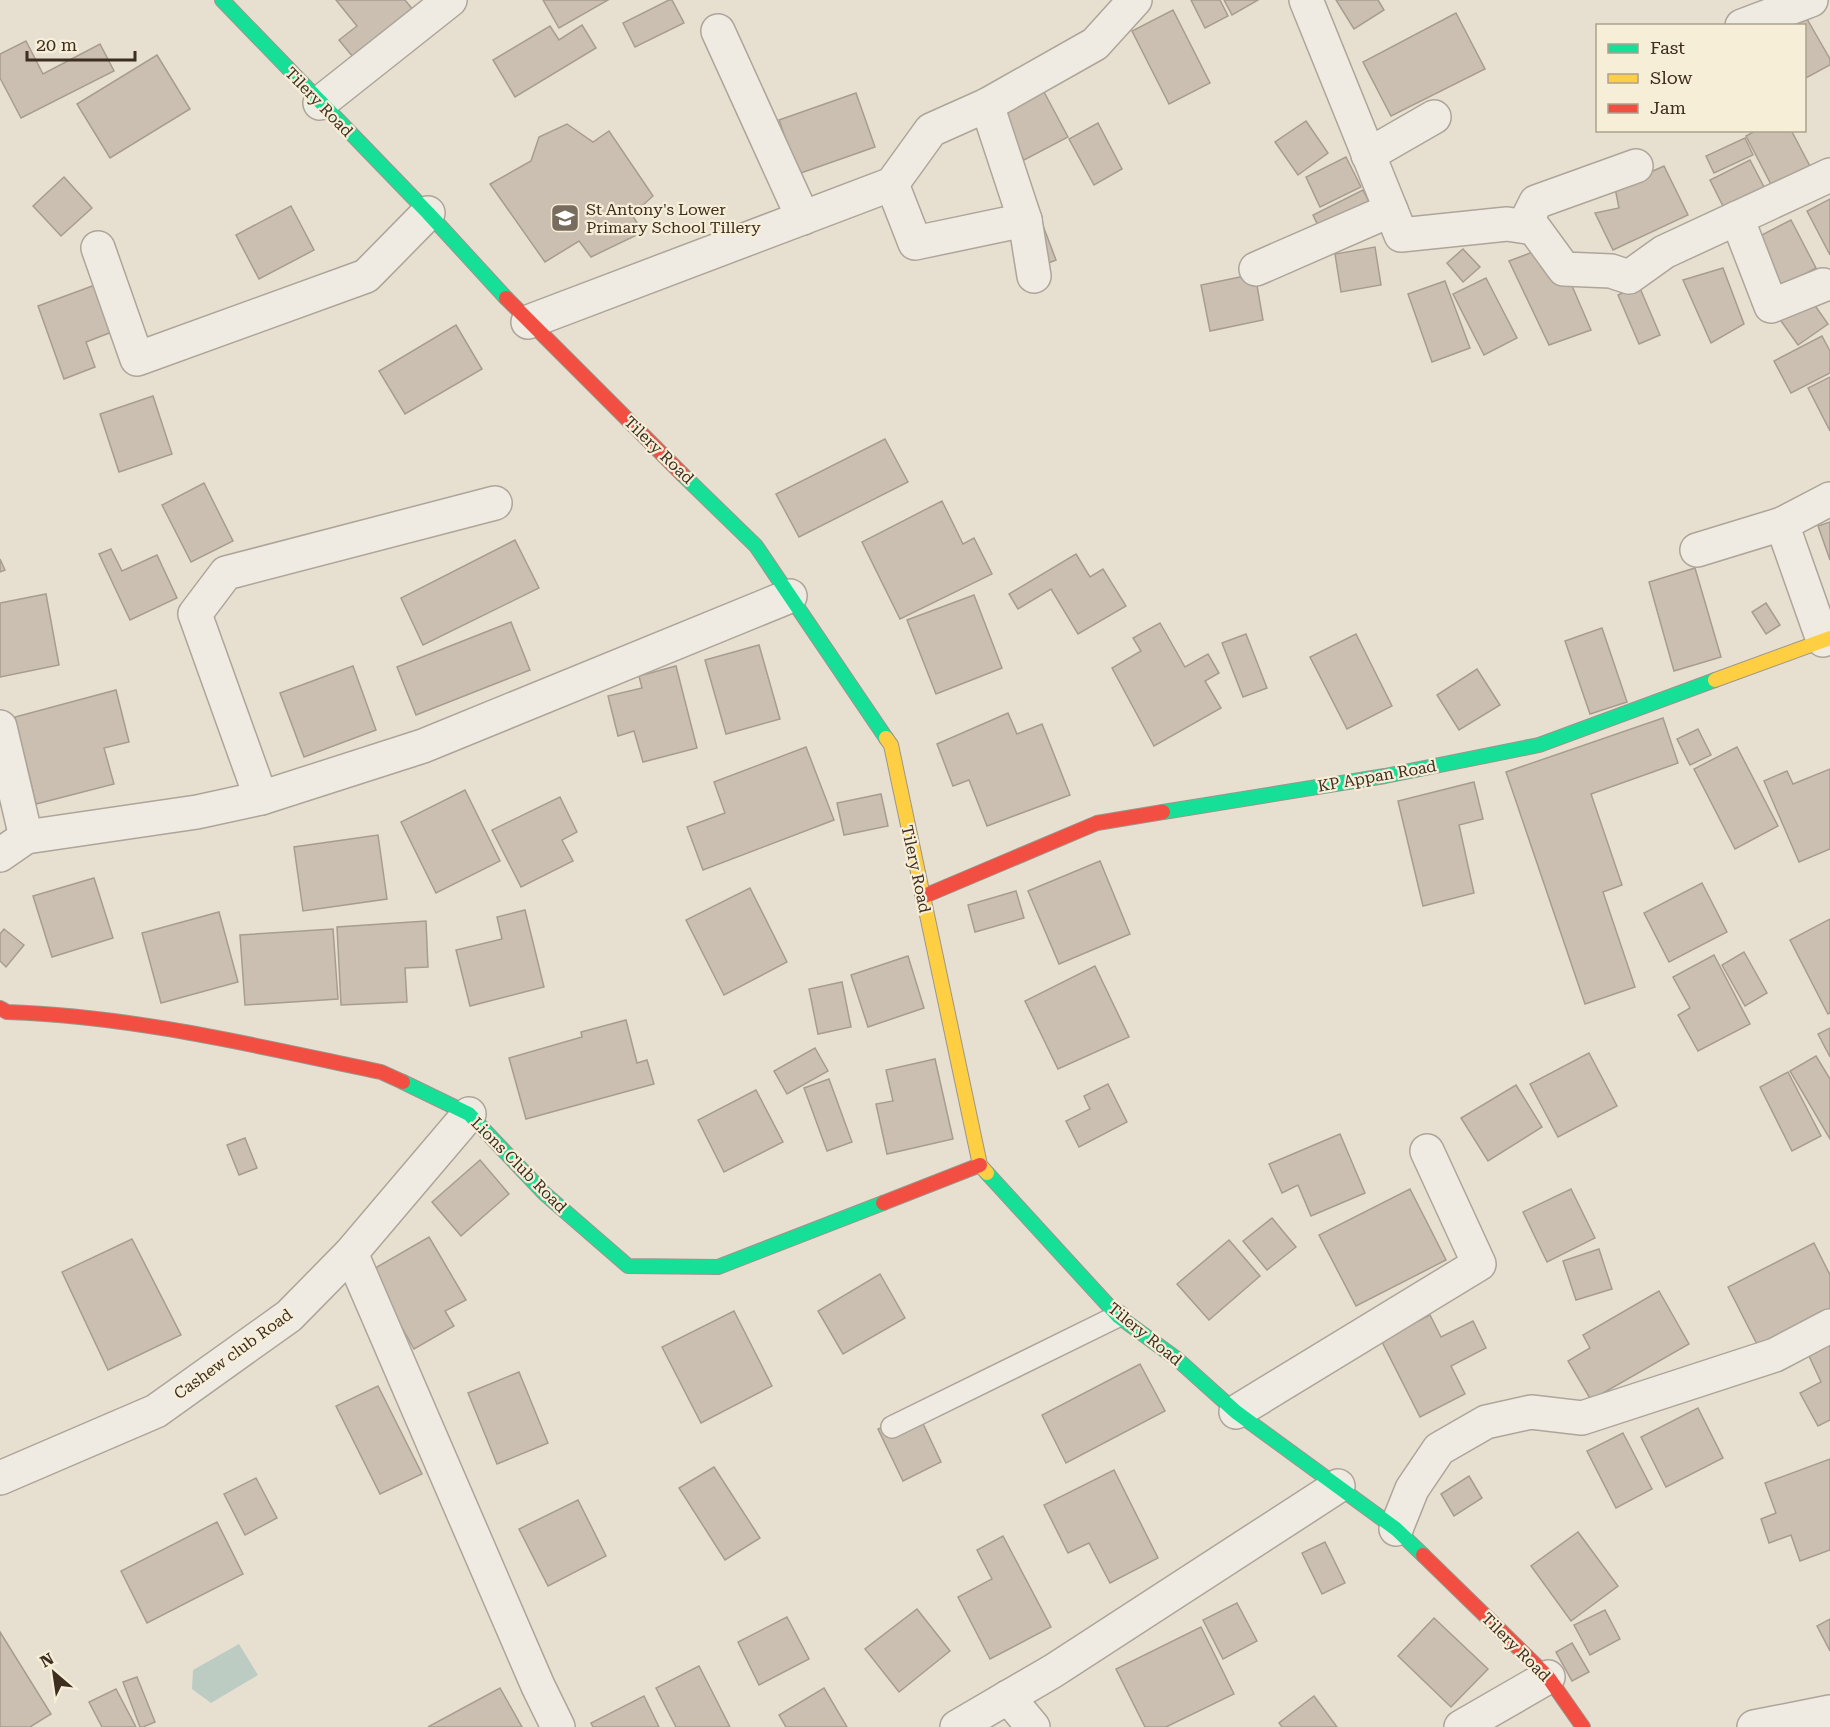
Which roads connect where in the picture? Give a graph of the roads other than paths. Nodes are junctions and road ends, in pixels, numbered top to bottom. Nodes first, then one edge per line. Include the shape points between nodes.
1 (450, 0) edge
2 (1135, 0) edge
3 (1306, 0) edge
4 (1811, 0) edge
5 (236, 4) edge
6 (1747, 24) edge
7 (718, 31) dead end
8 (320, 104) junction
9 (987, 105) junction
10 (1434, 117) dead end
11 (1368, 155) junction
12 (1636, 166) dead end
13 (1830, 175) edge
14 (891, 184) junction
15 (1391, 210) junction
16 (428, 213) junction
17 (803, 218) junction
18 (1737, 218) junction
19 (1025, 220) junction
20 (1524, 226) junction
21 (98, 248) dead end
22 (1256, 269) dead end
23 (1034, 276) dead end
24 (1823, 285) dead end
25 (528, 322) junction
26 (1830, 499) edge
27 (495, 503) dead end
28 (1782, 524) junction
29 (1697, 550) dead end
30 (790, 596) junction
31 (1826, 639) edge
32 (0, 727) edge
33 (261, 798) junction
34 (13, 846) edge
35 (922, 897) junction
36 (0, 1008) edge
37 (469, 1114) junction
38 (1427, 1151) dead end
39 (980, 1165) junction
40 (351, 1253) junction
41 (1118, 1316) junction
42 (1830, 1326) edge
43 (1236, 1412) junction
44 (892, 1427) dead end
45 (0, 1478) edge
46 (1338, 1486) junction
47 (1396, 1528) junction
48 (1548, 1677) junction
49 (1008, 1697) junction
50 (1830, 1712) edge
51 (558, 1727) edge
52 (957, 1727) edge
53 (1033, 1727) edge
54 (1461, 1727) edge
55 (1582, 1727) edge
56 (1754, 1727) edge

1 - 8 street
2 - 9 street via 1095,44
3 - 11 street
4 - 6 street
5 - 8 street, Tilery Road
7 - 17 street
8 - 16 street, Tilery Road
9 - 14 street via 931,130
9 - 19 street
10 - 11 street
11 - 15 street
12 - 20 street via 1536,202
13 - 18 street
14 - 17 street
14 - 19 street via 915,243
15 - 20 street via 1401,235 1507,224
15 - 22 street
16 - 21 street via 366,276 137,359
16 - 25 street, Tilery Road
17 - 25 street
18 - 20 street via 1664,252 1629,278 1611,271 1564,269 1534,228
18 - 24 street via 1771,306
19 - 23 street
25 - 30 street, Tilery Road via 756,546
26 - 28 street
27 - 33 street via 226,573 195,614
28 - 29 street
28 - 31 street
30 - 33 street via 423,746
30 - 35 street, Tilery Road via 891,745
31 - 35 street, KP Appan Road via 1539,745 1385,776 1097,823
32 - 34 street
33 - 34 street
35 - 39 street, Tilery Road
36 - 37 street, Lions Club Road via 7,1012 67,1014 207,1036 381,1072
37 - 39 street, Lions Club Road via 545,1194 628,1266 718,1267
37 - 40 street, Cashew club Road
38 - 43 street via 1479,1264
39 - 41 street, Tilery Road
40 - 45 street, Cashew club Road via 289,1316 156,1411
40 - 51 street
41 - 43 street, Tilery Road via 1177,1359
41 - 44 lane
42 - 47 street via 1775,1355 1582,1418 1531,1412 1486,1422 1439,1449 1412,1489
43 - 46 street, Tilery Road
46 - 47 street, Tilery Road
46 - 49 street
47 - 48 street, Tilery Road
48 - 54 street
48 - 55 street, Tilery Road
49 - 52 street
49 - 53 street
50 - 56 street

